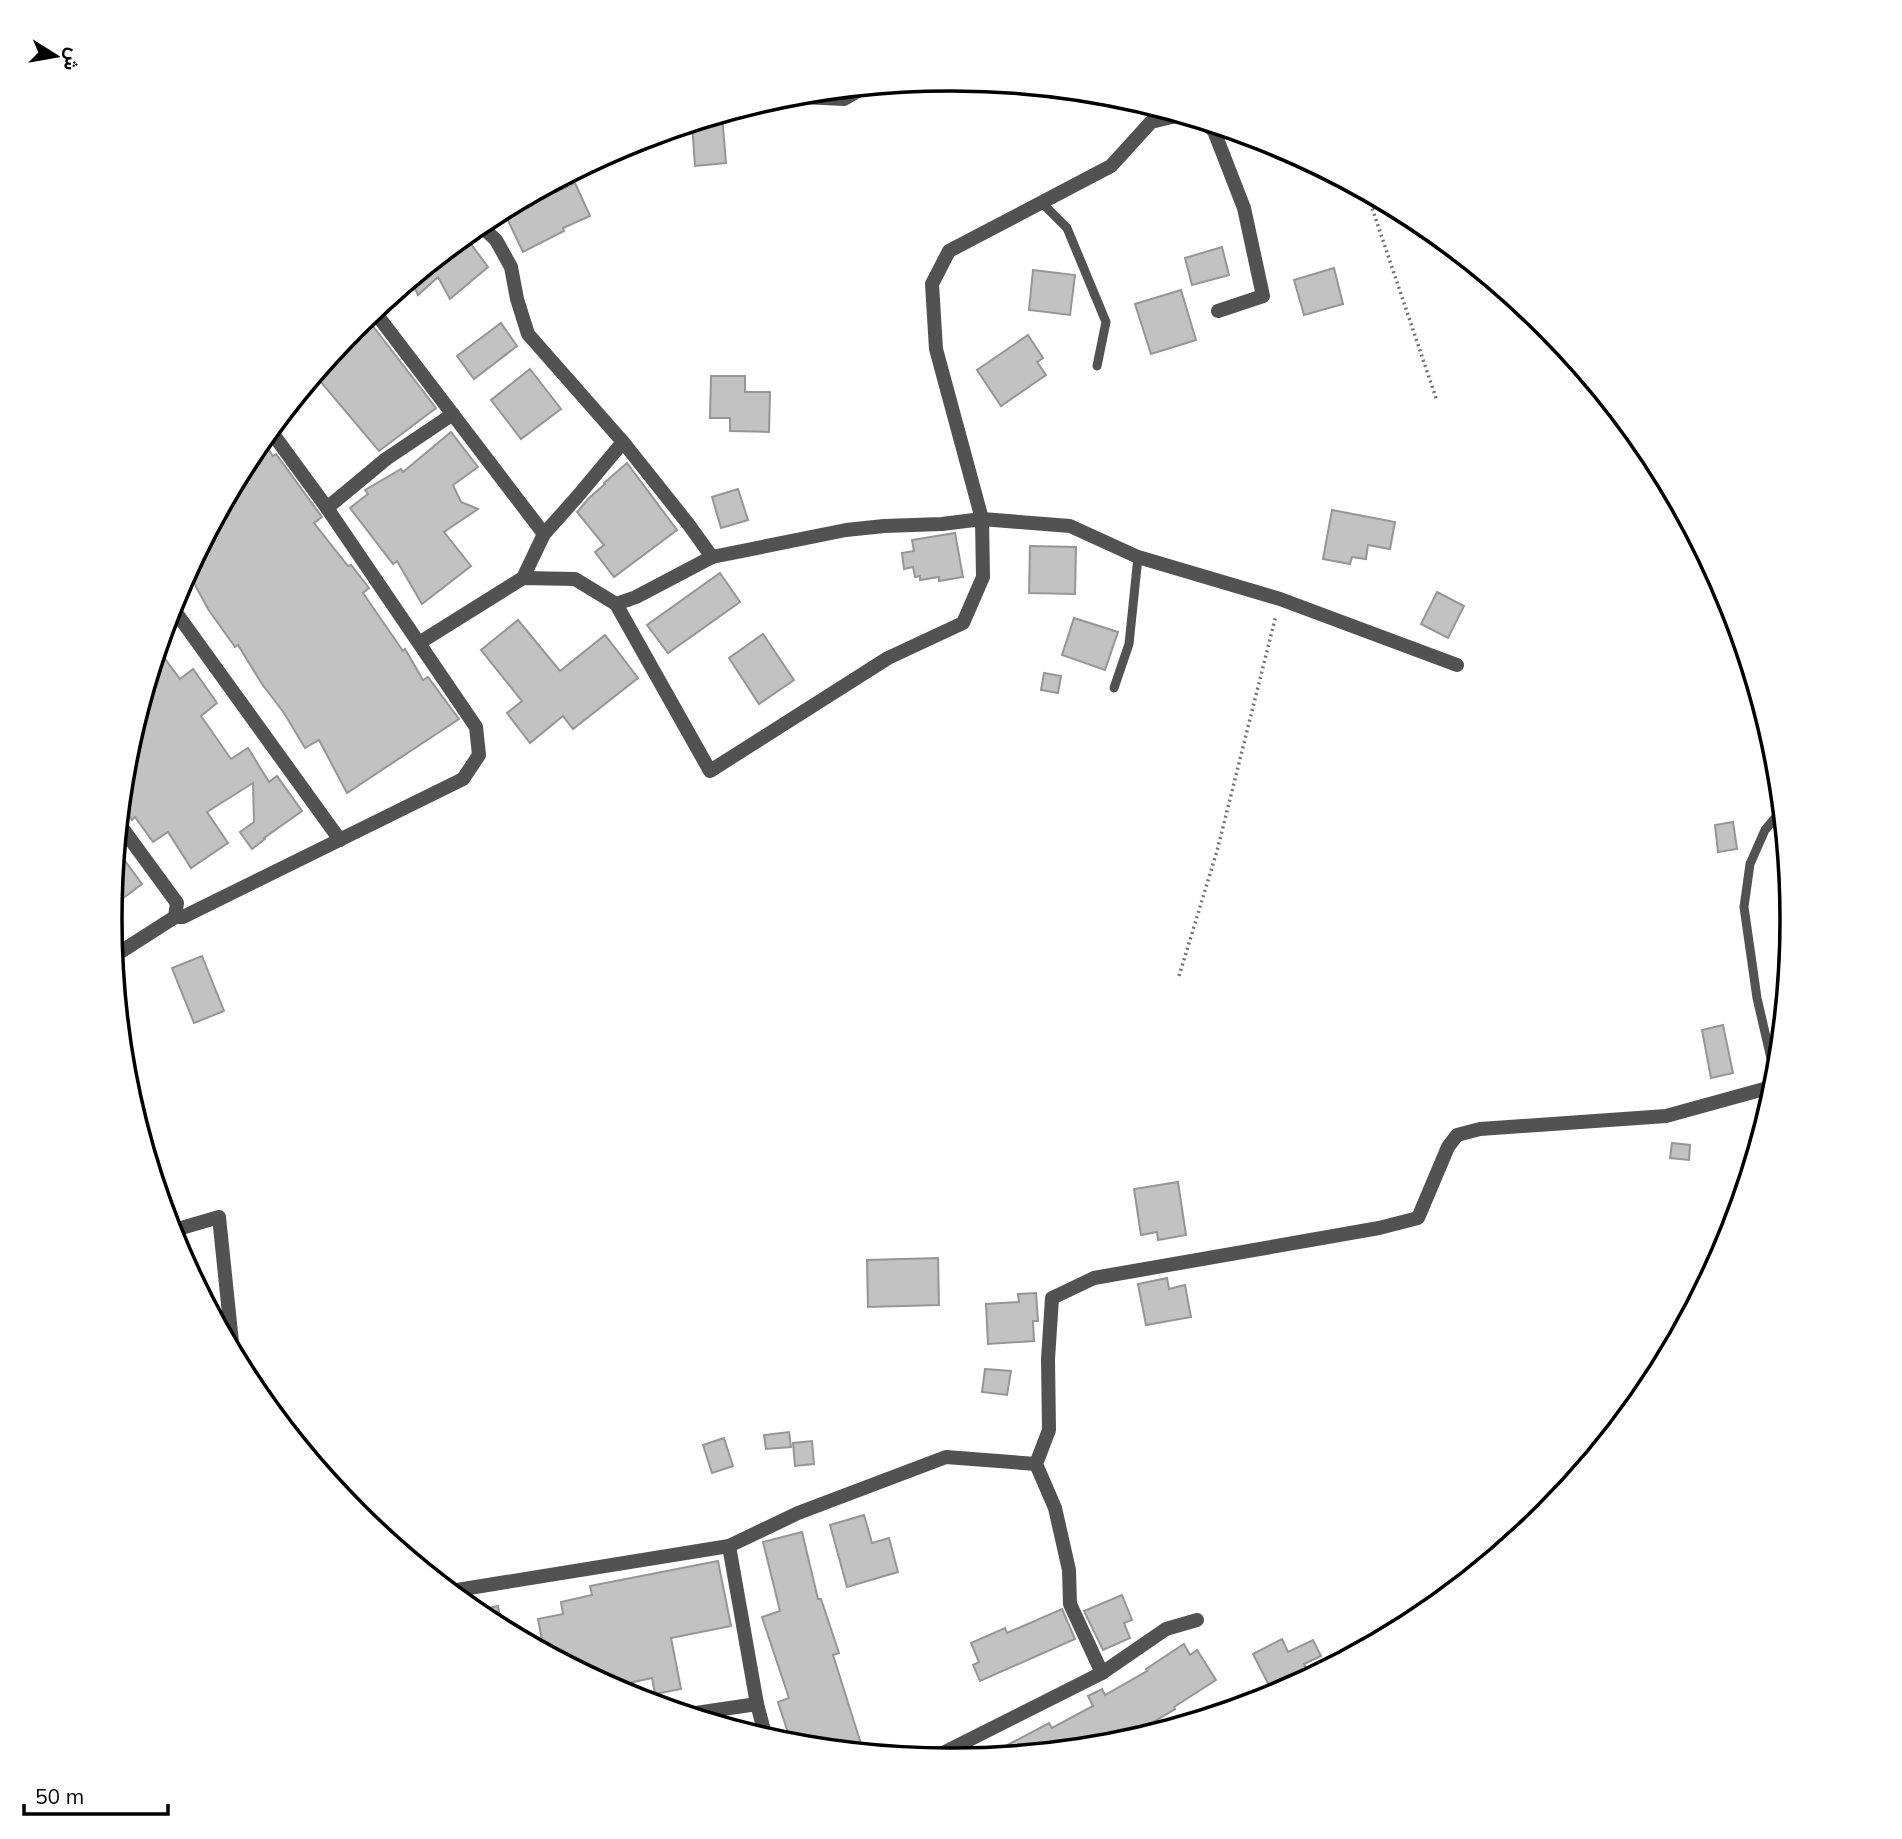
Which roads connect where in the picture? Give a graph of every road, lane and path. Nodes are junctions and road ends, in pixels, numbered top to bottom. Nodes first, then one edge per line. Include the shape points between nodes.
1 (1164, 119) edge
2 (1215, 134) edge
3 (1041, 202) junction
4 (1371, 206) edge
5 (488, 233) edge
6 (1218, 311) dead end
7 (381, 320) edge
8 (1097, 366) dead end
9 (1437, 401) dead end
10 (453, 414) junction
11 (277, 439) edge
12 (623, 442) junction
13 (327, 508) junction
14 (982, 519) junction
15 (544, 534) junction
16 (1138, 556) junction
17 (712, 557) junction
18 (523, 578) junction
19 (1280, 600) junction
20 (616, 604) junction
21 (180, 618) edge
22 (419, 643) junction
23 (1457, 665) dead end
24 (1114, 688) dead end
25 (1773, 820) edge
26 (127, 835) edge
27 (340, 840) junction
28 (175, 917) junction
29 (123, 950) edge
30 (1179, 976) dead end
31 (1769, 1049) edge
32 (1762, 1090) edge
33 (182, 1228) edge
34 (231, 1330) edge
35 (1035, 1464) junction
36 (729, 1546) junction
37 (464, 1589) edge
38 (1197, 1620) dead end
39 (1102, 1673) junction
40 (757, 1704) junction
41 (708, 1711) edge
42 (763, 1726) edge
43 (953, 1748) edge

1 - 3 street via 1150,122 1111,166
2 - 6 street via 1244,208 1263,296
3 - 8 lane via 1066,228 1106,323
3 - 14 street via 949,251 932,284 936,349
4 - 9 path
5 - 12 street via 511,267 528,334
7 - 10 street
10 - 13 street via 386,459
10 - 15 street
11 - 13 street
12 - 15 street
12 - 17 street
13 - 22 street
14 - 16 street via 1070,526
14 - 17 street via 846,530
14 - 20 street via 983,577 963,623 888,658 710,771
15 - 18 street
16 - 19 street
16 - 24 lane via 1129,644
17 - 20 street
18 - 20 street via 575,579
18 - 22 street
19 - 23 street
19 - 30 path via 1217,851
21 - 27 street
22 - 27 street via 475,727 479,755 463,779
25 - 31 lane via 1750,864 1744,907
26 - 28 street via 177,903
27 - 28 street
28 - 29 street
32 - 35 street via 1666,1116 1480,1129 1457,1135 1418,1218 1094,1278 1052,1298 1049,1430
33 - 34 street via 219,1217
35 - 36 street via 946,1457 798,1513
35 - 39 street via 1055,1508 1069,1570 1070,1604
36 - 37 street
36 - 40 street
38 - 39 street via 1166,1629
39 - 43 street
40 - 41 street
40 - 42 street

